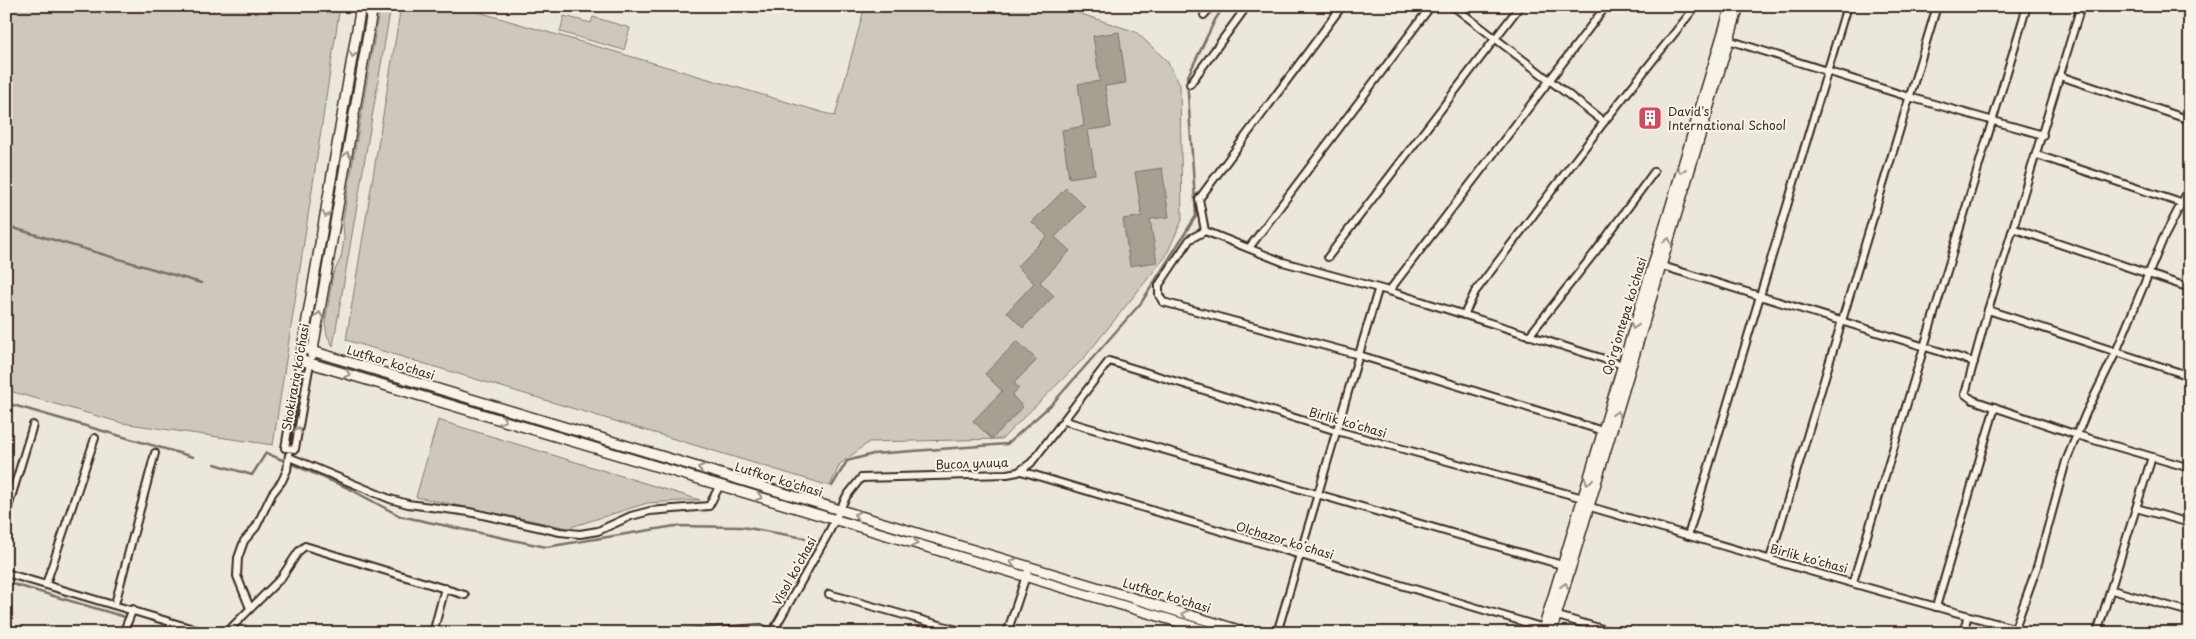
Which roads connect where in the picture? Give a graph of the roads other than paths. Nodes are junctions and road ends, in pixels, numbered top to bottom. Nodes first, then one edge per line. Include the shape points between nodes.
1 (362, 6) edge
2 (373, 6) edge
3 (1210, 6) edge
4 (1247, 6) edge
5 (1342, 6) edge
6 (1431, 6) edge
7 (1453, 6) edge
8 (1520, 6) edge
9 (1606, 6) edge
10 (1696, 6) edge
11 (1730, 6) edge
12 (1739, 6) edge
13 (1848, 6) edge
14 (1937, 6) edge
15 (2027, 6) edge
16 (2081, 6) edge
17 (1204, 15) dead end
18 (1496, 39) junction
19 (1725, 39) junction
20 (1827, 72) junction
21 (2060, 76) junction
22 (1549, 80) junction
23 (1190, 84) dead end
24 (1909, 97) junction
25 (1992, 120) junction
26 (2190, 120) edge
27 (1604, 122) junction
28 (2043, 135) junction
29 (2037, 155) junction
30 (1654, 172) dead end
31 (2190, 186) edge
32 (2180, 202) junction
33 (2190, 206) edge
34 (2014, 229) junction
35 (1205, 231) junction
36 (1249, 248) junction
37 (1328, 258) dead end
38 (1657, 264) junction
39 (2149, 275) junction
40 (2190, 288) edge
41 (1378, 290) junction
42 (1389, 291) junction
43 (1759, 296) junction
44 (1988, 310) junction
45 (1464, 315) junction
46 (1841, 321) junction
47 (1529, 336) junction
48 (1924, 347) junction
49 (302, 348) junction
50 (312, 351) junction
51 (2116, 352) junction
52 (1359, 355) junction
53 (300, 360) junction
54 (1110, 360) joint
55 (1974, 362) junction
56 (310, 363) junction
57 (1622, 365) junction
58 (2190, 376) edge
59 (1995, 407) junction
60 (1065, 421) junction
61 (33, 425) dead end
62 (1337, 431) junction
63 (1603, 431) junction
64 (2077, 436) junction
65 (95, 438) dead end
66 (291, 448) junction
67 (155, 453) dead end
68 (289, 457) junction
69 (2152, 457) junction
70 (2190, 468) edge
71 (1021, 471) junction
72 (720, 485) junction
73 (1319, 493) junction
74 (1584, 503) junction
75 (2136, 508) junction
76 (839, 510) junction
77 (6, 514) edge
78 (835, 519) junction
79 (2190, 523) edge
80 (1688, 536) junction
81 (1300, 556) junction
82 (1770, 559) junction
83 (1562, 566) junction
84 (1029, 567) junction
85 (6, 573) edge
86 (1026, 576) junction
87 (1853, 582) junction
88 (46, 584) junction
89 (445, 588) junction
90 (2112, 590) junction
91 (829, 594) dead end
92 (465, 595) dead end
93 (115, 604) junction
94 (1936, 607) junction
95 (250, 608) junction
96 (133, 609) junction
97 (2190, 612) edge
98 (1552, 614) junction
99 (1967, 617) junction
100 (2015, 628) junction
101 (1209, 629) edge
102 (1546, 631) edge
103 (685, 632) edge
104 (123, 633) edge
105 (207, 633) edge
106 (226, 633) edge
107 (433, 633) edge
108 (771, 633) edge
109 (968, 633) edge
110 (1007, 633) edge
111 (1248, 633) edge
112 (1277, 633) edge
113 (1616, 633) edge
114 (1964, 633) edge
115 (2032, 633) edge
116 (2097, 633) edge

1 -> 49 main road, Shokirariq ko'chasi
50 -> 2 main road, Shokirariq ko'chasi
3 - 17 street
4 - 23 street
5 - 35 street via 1200,199
6 - 36 street
7 - 18 street
8 - 18 street
9 - 22 street
10 - 27 street
11 - 19 main road, Qoʻrgʻontepa koʻchasi
12 - 19 main road, Qoʻrgʻontepa koʻchasi
13 - 20 street
14 - 24 street
15 - 25 street
16 - 21 street
18 - 22 street
18 - 37 street
19 - 20 street
19 - 38 main road, Qoʻrgʻontepa koʻchasi
20 - 24 street
20 - 43 street
21 - 26 street
21 - 28 street
22 - 27 street
22 - 42 street
24 - 25 street
24 - 46 street
25 - 28 street
25 - 48 street
27 - 45 street via 1475,292
28 - 29 street
29 - 32 street
29 - 34 street
30 - 47 street
31 - 32 street
32 - 33 street
32 - 39 street
34 - 39 street
34 - 44 street
35 - 36 street
35 - 52 street via 1190,239 1159,285 1163,302
36 - 41 street via 1283,262
38 - 43 street
38 -> 57 main road, Qoʻrgʻontepa koʻchasi
74 -> 38 main road, Qoʻrgʻontepa koʻchasi
39 - 40 street
39 - 51 street
41 - 42 street
41 - 52 street
42 - 45 street
43 - 46 street
43 - 80 street
44 - 51 street
44 - 55 street
45 - 47 street
46 - 48 street
46 - 82 street
47 - 57 street
48 - 55 street
48 - 87 street
49 - 50 main road, Lutfkor ko'chasi
49 - 53 main road, Shokirariq ko'chasi
50 - 56 main road, Shokirariq ko'chasi
76 -> 50 main road, Lutfkor ko'chasi
51 - 58 street
51 - 64 street
52 - 62 street
52 - 63 street
53 - 56 main road, Lutfkor ko'chasi
53 - 66 street, Shokirariq ko'chasi via 285,448
54 - 60 street, Висол улица
54 - 62 street, Birlik koʻchasi
55 - 59 street via 1965,394 1972,400
66 -> 56 street, Shokirariq ko'chasi via 295,449
56 -> 72 main road, Lutfkor ko'chasi
57 - 63 main road, Qoʻrgʻontepa koʻchasi
59 - 64 street
59 - 94 street
60 - 71 street, Висол улица via 1031,464
60 - 73 street
61 - 77 street
62 - 73 street
62 - 74 street, Birlik koʻchasi
63 -> 74 main road, Qoʻrgʻontepa koʻchasi
64 - 69 street
64 - 100 street via 2066,461 2037,567
65 - 88 street
66 - 68 street
67 - 93 street
68 - 72 street via 408,504 470,512 580,534 598,531 650,511 709,506
68 - 95 street via 282,481 244,541 238,558 237,576
69 - 70 street
69 - 75 street
71 - 76 street, Висол улица via 866,477 855,484
71 - 81 street, Olchazor koʻchasi
72 -> 78 main road, Lutfkor ko'chasi
73 - 81 street
73 - 83 street
74 - 80 street, Birlik koʻchasi
74 - 83 main road, Qoʻrgʻontepa koʻchasi
98 -> 74 main road, Qoʻrgʻontepa koʻchasi
75 - 79 street
75 - 90 street
76 - 78 street, Висол улица
84 -> 76 main road, Lutfkor ko'chasi
78 -> 86 main road, Lutfkor ko'chasi
78 - 108 street, Visol koʻchasi
80 - 82 street, Birlik koʻchasi
81 - 102 street, Olchazor koʻchasi
81 - 112 street
82 - 87 street, Birlik koʻchasi
83 - 98 main road, Qoʻrgʻontepa koʻchasi
84 - 86 street
101 -> 84 main road, Lutfkor ko'chasi
85 - 88 street
86 - 101 main road, Lutfkor ko'chasi
86 - 110 street
87 - 94 street, Birlik koʻchasi
88 - 93 street
89 - 92 street
89 - 95 street via 305,546 281,578
89 - 107 street
90 - 97 street
90 - 116 street
91 - 109 street
93 - 96 street
94 - 99 street, Birlik koʻchasi
95 - 106 street
96 - 104 street
96 - 105 street
98 - 102 main road, Qoʻrgʻontepa koʻchasi
98 - 113 street
99 - 100 street, Birlik koʻchasi
99 - 114 street
100 - 115 street, Birlik koʻchasi
101 - 111 main road, Lutfkor ko'chasi
103 - 108 street via 761,628

